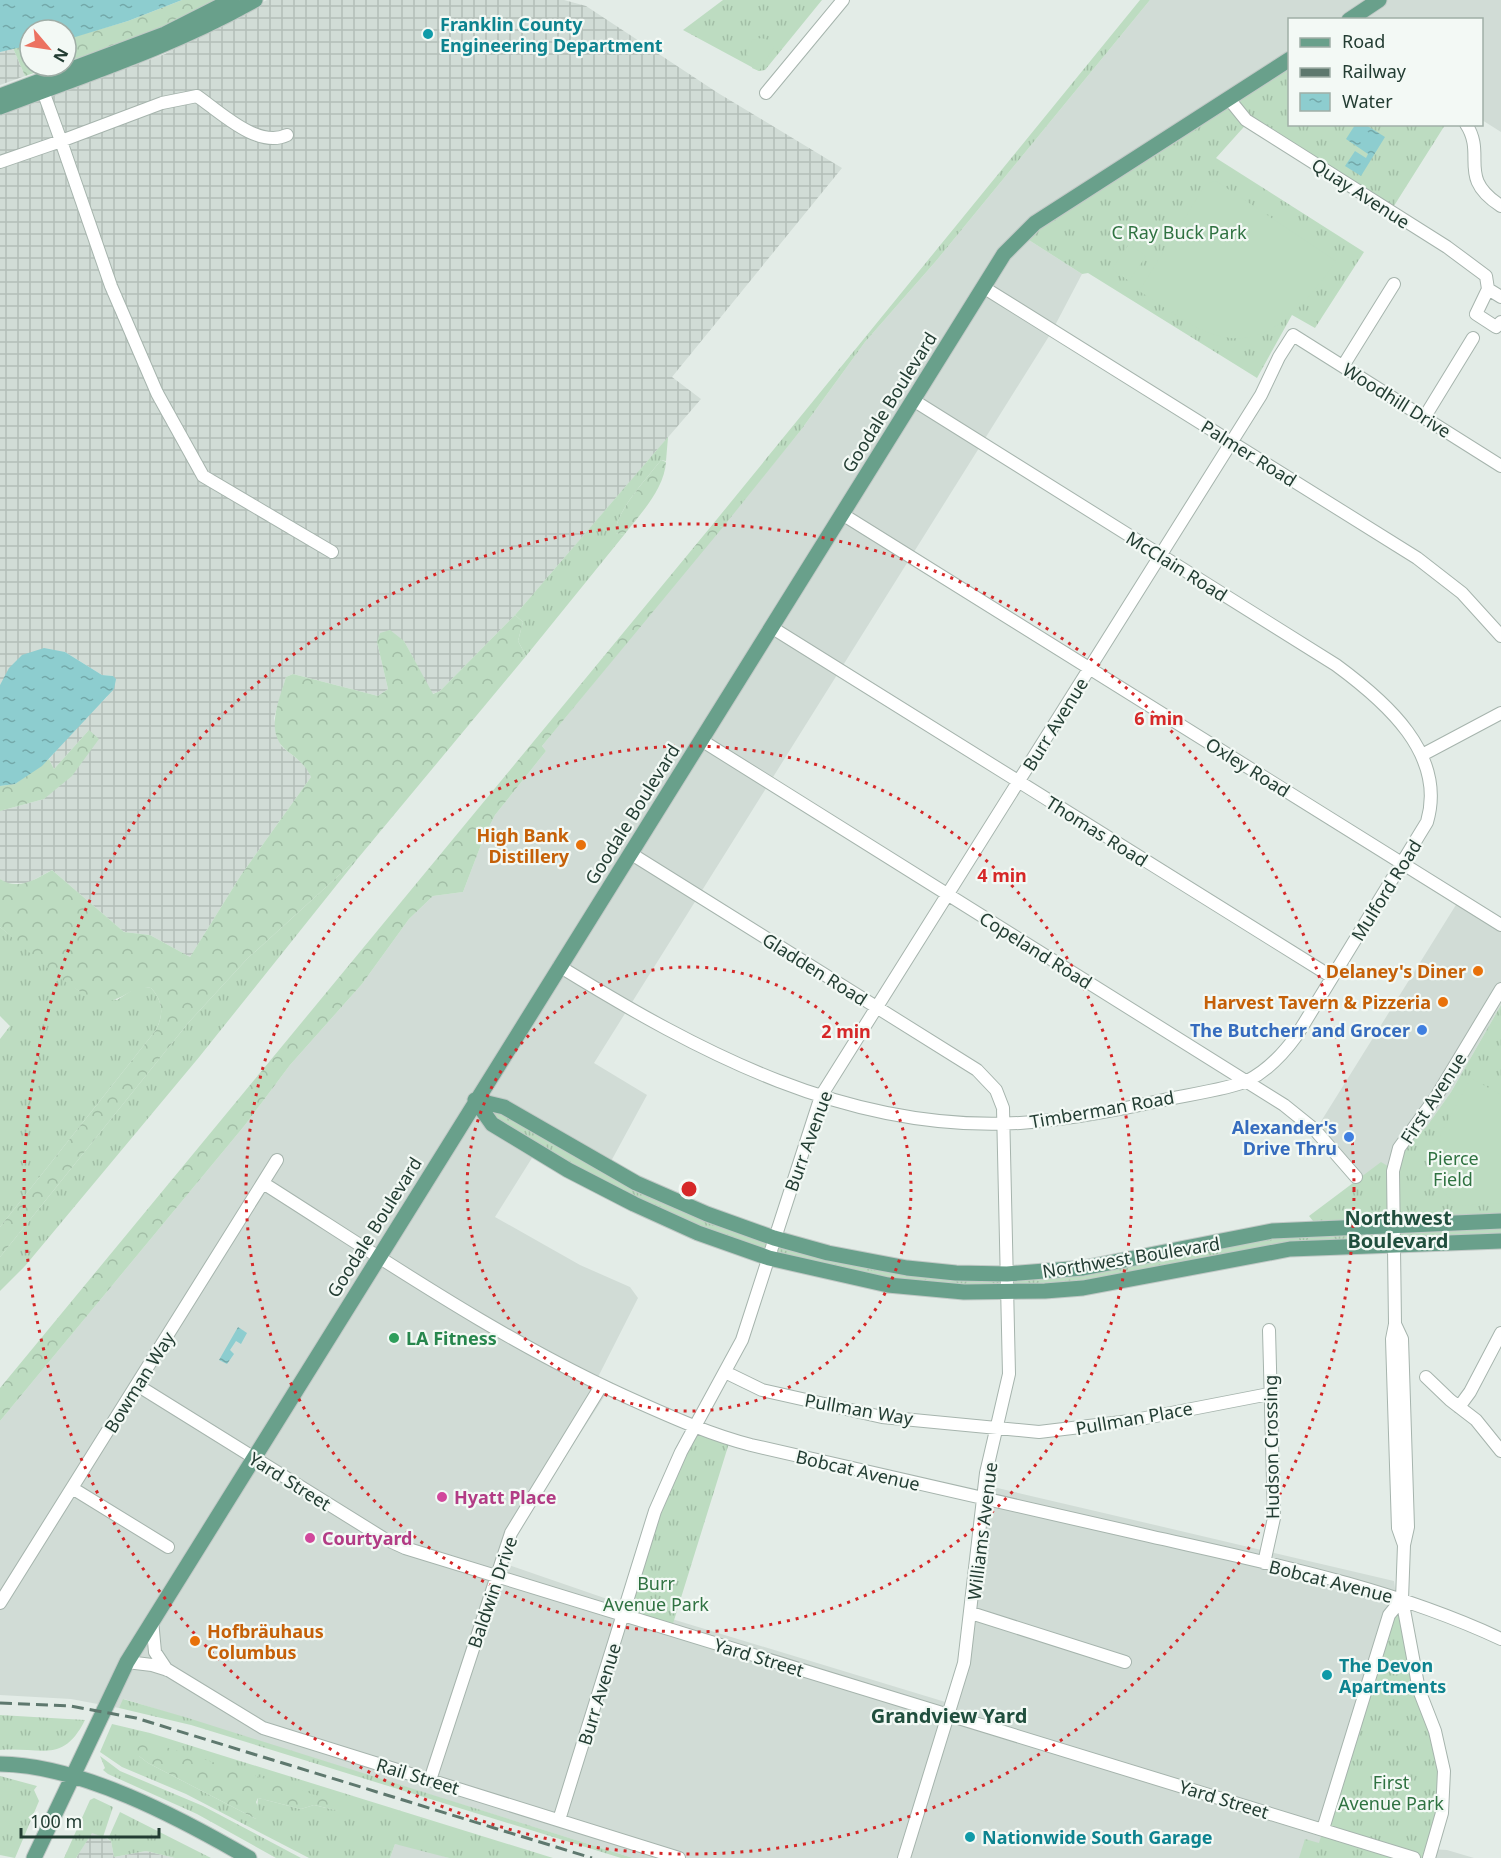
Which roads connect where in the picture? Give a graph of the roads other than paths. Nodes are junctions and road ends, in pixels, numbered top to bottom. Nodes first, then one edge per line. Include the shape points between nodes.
1 (232, 0) edge
2 (255, 0) edge
3 (843, 0) edge
4 (1379, 0) edge
5 (1352, 18) edge
6 (1288, 60) edge
7 (43, 92) junction
8 (766, 93) dead end
9 (0, 96) edge
10 (1229, 99) junction
11 (0, 107) edge
12 (1467, 126) edge
13 (287, 135) dead end
14 (61, 141) junction
15 (0, 162) edge
16 (1501, 206) edge
17 (1394, 284) dead end
18 (983, 287) junction
19 (1488, 288) junction
20 (1501, 297) edge
21 (1501, 322) edge
22 (1293, 335) joint
23 (1473, 339) dead end
24 (1342, 366) junction
25 (913, 400) junction
26 (1424, 418) junction
27 (1231, 442) junction
28 (1501, 466) edge
29 (842, 513) junction
30 (332, 552) dead end
31 (1160, 555) junction
32 (771, 627) junction
33 (1501, 636) edge
34 (1090, 669) junction
35 (1501, 713) edge
36 (701, 740) junction
37 (1422, 755) junction
38 (1018, 782) junction
39 (630, 853) junction
40 (1402, 864) junction
41 (947, 895) junction
42 (1501, 925) edge
43 (559, 966) junction
44 (1332, 977) junction
45 (1501, 989) edge
46 (876, 1008) junction
47 (1246, 1081) junction
48 (821, 1096) junction
49 (475, 1100) junction
50 (1004, 1124) junction
51 (277, 1160) dead end
52 (1356, 1177) dead end
53 (263, 1183) junction
54 (1501, 1221) edge
55 (1393, 1226) junction
56 (774, 1238) junction
57 (1501, 1242) edge
58 (1394, 1245) junction
59 (379, 1257) junction
60 (769, 1258) junction
61 (1007, 1274) junction
62 (1008, 1293) junction
63 (1269, 1330) dead end
64 (1501, 1332) edge
65 (725, 1372) junction
66 (1426, 1377) dead end
67 (137, 1385) junction
68 (601, 1386) junction
69 (1269, 1394) junction
70 (1459, 1407) junction
71 (694, 1426) junction
72 (998, 1426) junction
73 (1501, 1451) edge
74 (254, 1458) junction
75 (72, 1488) junction
76 (983, 1499) junction
77 (168, 1547) dead end
78 (1264, 1563) junction
79 (496, 1576) junction
80 (1402, 1599) junction
81 (0, 1603) edge
82 (971, 1613) junction
83 (623, 1615) junction
84 (152, 1620) junction
85 (1501, 1639) edge
86 (127, 1662) junction
87 (1125, 1662) dead end
88 (168, 1670) junction
89 (949, 1715) junction
90 (0, 1764) edge
91 (71, 1775) junction
92 (430, 1780) junction
93 (559, 1820) junction
94 (1323, 1829) junction
95 (34, 1858) edge
96 (249, 1858) edge
97 (679, 1858) edge
98 (904, 1858) edge
99 (1414, 1858) edge
100 (1429, 1858) edge

1 - 9 main road via 165,34
2 - 7 main road via 211,25 143,55
3 - 8 street
4 - 5 main road
6 - 10 main road, Goodale Boulevard
7 - 11 main road
7 - 14 street
10 - 18 main road, Goodale Boulevard via 1035,224 1008,248
10 - 19 street, Quay Avenue via 1246,120 1486,276
12 - 16 street via 1475,178
13 - 14 street via 263,138 197,96 162,103
14 - 15 street
14 - 30 street via 111,285 157,393 203,476
17 - 24 street
18 - 25 main road, Goodale Boulevard
18 - 27 street, Palmer Road
19 - 20 street, Quay Avenue
19 - 21 street via 1476,314 1496,327
22 - 24 street, Woodhill Drive
22 - 27 street, Burr Avenue
23 - 26 street
24 - 26 street, Woodhill Drive
25 - 29 main road, Goodale Boulevard
25 - 31 street, McClain Road
26 - 28 street, Woodhill Drive
27 - 31 street, Burr Avenue
27 - 33 street, Palmer Road via 1417,558 1462,593
29 - 32 main road, Goodale Boulevard
29 - 34 street, Oxley Road
31 - 34 street, Burr Avenue
31 - 37 street, McClain Road via 1370,690
32 - 36 main road, Goodale Boulevard
32 - 38 street, Thomas Road
34 - 38 street, Burr Avenue
34 - 40 street, Oxley Road
35 - 37 street
36 - 39 main road, Goodale Boulevard
36 - 41 street, Copeland Road
37 - 40 street, Mulford Road via 1432,784 1431,807 1420,836
38 - 41 street, Burr Avenue
38 - 44 street, Thomas Road
39 - 43 main road, Goodale Boulevard
39 - 46 street, Gladden Road
40 - 42 street, Oxley Road
40 - 44 street, Mulford Road
41 - 46 street, Burr Avenue
41 - 47 street, Copeland Road
43 - 48 street, Timberman Road via 715,1056
43 - 49 main road, Goodale Boulevard
44 - 47 street, Mulford Road via 1288,1047
45 - 55 street, First Avenue via 1437,1097 1400,1148 1393,1171
46 - 48 street, Burr Avenue
46 - 50 street, Gladden Road via 983,1074 1001,1101
47 - 50 street, Timberman Road via 1105,1113
47 - 52 street, Copeland Road via 1315,1130
48 - 50 street, Timberman Road via 868,1110 929,1120
48 - 56 street, Burr Avenue
49 - 56 main road, Northwest Boulevard via 504,1107 642,1186
49 - 59 main road, Goodale Boulevard
49 - 60 main road, Northwest Boulevard via 492,1124 568,1170 688,1228
50 - 61 street, Williams Avenue
51 - 53 street, Bowman Way
53 - 59 street, Bobcat Avenue
53 - 67 street, Bowman Way
54 - 55 main road, Northwest Boulevard
55 - 58 street, First Avenue
55 - 61 main road, Northwest Boulevard via 1272,1231 1083,1268
56 - 60 street, Burr Avenue
56 - 61 main road, Northwest Boulevard via 907,1268
57 - 58 main road, Northwest Boulevard
58 - 62 main road, Northwest Boulevard via 1277,1251 1083,1288
58 - 80 street, First Avenue via 1395,1324 1402,1339 1408,1527
59 - 68 street, Bobcat Avenue via 522,1346
59 - 74 main road, Goodale Boulevard
60 - 62 main road, Northwest Boulevard via 888,1285
60 - 65 street, Burr Avenue via 742,1340
61 - 62 street, Williams Avenue
62 - 72 street, Williams Avenue via 1009,1374
63 - 69 street, Hudson Crossing
64 - 70 street
65 - 71 street, Burr Avenue
65 - 72 street, Pullman Way via 762,1390 882,1417
66 - 70 street
67 - 74 street, Yard Street
67 - 75 street, Bowman Way
68 - 71 street, Bobcat Avenue
68 - 79 street, Baldwin Drive via 510,1533
69 - 72 street, Pullman Place via 1064,1430 1039,1432
69 - 78 street, Hudson Crossing via 1274,1518
70 - 73 street via 1476,1420
71 - 76 street, Bobcat Avenue via 751,1445
71 - 83 street, Burr Avenue via 655,1511
72 - 76 street, Williams Avenue
74 - 79 street, Yard Street via 383,1538
74 - 84 main road, Goodale Boulevard
75 - 77 street
75 - 81 street, Bowman Way
76 - 78 street, Bobcat Avenue
76 - 82 street, Williams Avenue
78 - 80 street, Bobcat Avenue
79 - 83 street, Yard Street
79 - 92 street, Baldwin Drive
80 - 85 street, Bobcat Avenue
80 - 94 street via 1389,1615
80 - 100 street, First Avenue via 1419,1690 1435,1731 1444,1771 1442,1813
82 - 87 street
82 - 89 street, Williams Avenue via 964,1664
83 - 89 street, Yard Street
83 - 93 street, Burr Avenue
84 - 86 main road, Goodale Boulevard
84 - 88 street via 155,1652
86 - 88 street, Rail Street
86 - 91 main road, Goodale Boulevard
88 - 92 street, Rail Street via 263,1728
89 - 94 street, Yard Street
89 - 98 street, Williams Avenue
90 - 91 main road
91 - 95 main road, Goodale Boulevard
91 - 96 main road via 157,1811
92 - 93 street, Rail Street
93 - 97 street, Rail Street
94 - 99 street, Yard Street

